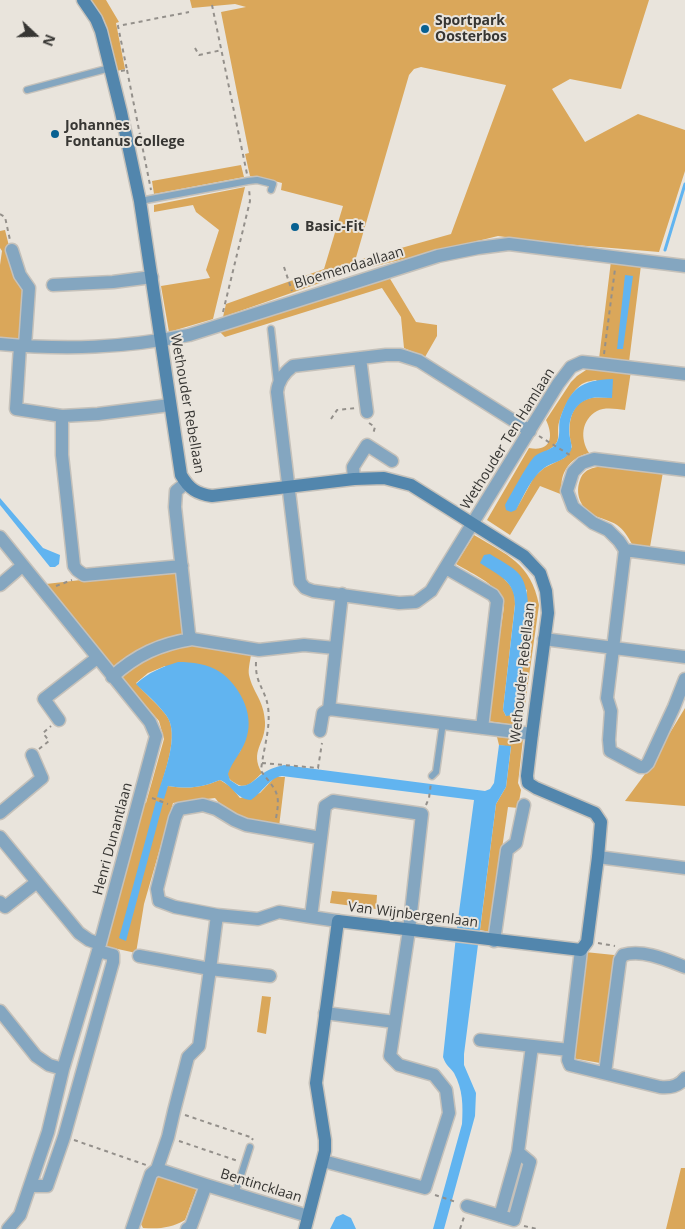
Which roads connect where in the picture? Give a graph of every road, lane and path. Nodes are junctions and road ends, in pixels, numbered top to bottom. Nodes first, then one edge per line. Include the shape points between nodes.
1 (83, 0) edge
2 (212, 5) dead end
3 (189, 12) dead end
4 (195, 48) dead end
5 (127, 70) junction
6 (111, 71) junction
7 (27, 90) dead end
8 (271, 190) dead end
9 (153, 199) junction
10 (140, 201) junction
11 (0, 214) edge
12 (12, 250) joint
13 (616, 258) junction
14 (685, 266) edge
15 (284, 267) dead end
16 (152, 277) junction
17 (53, 285) dead end
18 (296, 300) junction
19 (271, 329) dead end
20 (161, 341) junction
21 (0, 344) edge
22 (22, 346) junction
23 (360, 358) junction
24 (602, 364) junction
25 (685, 374) edge
26 (277, 386) junction
27 (170, 406) junction
28 (366, 410) junction
29 (62, 416) junction
30 (331, 419) dead end
31 (530, 430) junction
32 (546, 440) dead end
33 (370, 441) junction
34 (572, 456) dead end
35 (392, 461) dead end
36 (685, 470) edge
37 (354, 479) junction
38 (186, 483) junction
39 (290, 488) junction
40 (473, 523) junction
41 (0, 537) edge
42 (625, 550) junction
43 (685, 558) edge
44 (22, 566) junction
45 (182, 566) junction
46 (446, 568) junction
47 (84, 575) junction
48 (0, 585) edge
49 (43, 592) junction
50 (342, 594) junction
51 (544, 639) junction
52 (192, 640) junction
53 (613, 647) junction
54 (335, 648) junction
55 (259, 650) junction
56 (685, 657) edge
57 (97, 658) junction
58 (112, 677) junction
59 (685, 679) edge
60 (329, 709) junction
61 (59, 720) joint
62 (443, 722) junction
63 (482, 728) junction
64 (320, 731) joint
65 (532, 734) junction
66 (32, 755) joint
67 (262, 763) junction
68 (432, 776) joint
69 (429, 798) dead end
70 (155, 799) dead end
71 (165, 802) dead end
72 (524, 805) dead end
73 (0, 813) edge
74 (275, 830) junction
75 (0, 836) edge
76 (321, 838) junction
77 (598, 857) junction
78 (685, 868) edge
79 (38, 882) junction
80 (0, 902) edge
81 (216, 915) junction
82 (311, 917) junction
83 (338, 921) junction
84 (409, 930) junction
85 (488, 940) junction
86 (584, 946) junction
87 (99, 947) junction
88 (623, 955) junction
89 (139, 956) dead end
90 (685, 967) edge
91 (210, 969) junction
92 (270, 976) dead end
93 (0, 1011) edge
94 (325, 1013) junction
95 (395, 1022) junction
96 (480, 1040) dead end
97 (532, 1046) junction
98 (569, 1050) junction
99 (63, 1069) junction
100 (605, 1073) junction
101 (685, 1078) edge
102 (174, 1111) junction
103 (48, 1132) junction
104 (64, 1137) junction
105 (168, 1137) junction
106 (250, 1147) joint
107 (323, 1161) junction
108 (245, 1163) junction
109 (157, 1169) junction
110 (206, 1185) junction
111 (31, 1186) junction
112 (235, 1194) junction
113 (437, 1197) dead end
114 (454, 1201) dead end
115 (467, 1206) dead end
116 (308, 1216) junction
117 (8, 1229) edge
118 (132, 1229) edge
119 (187, 1229) edge
120 (305, 1229) edge

1 - 6 street, Wethouder Rebellaan via 101,31
2 - 4 path via 222,50 200,55
3 - 5 path via 118,26
5 - 6 path
5 - 9 path
6 - 7 lane
6 - 10 street, Wethouder Rebellaan
8 - 9 lane via 272,184 257,180
9 - 10 lane
10 - 16 street, Wethouder Rebellaan
11 - 12 path via 5,217
12 - 22 street via 20,275 29,288
13 - 14 street, Bloemendaallaan
13 - 18 street, Bloemendaallaan via 509,244 478,248 438,256
13 - 24 path
15 - 18 path
16 - 17 street
16 - 20 street, Wethouder Rebellaan
18 - 20 street, Bloemendaallaan
19 - 26 lane
20 - 22 street, Bloemendaallaan via 94,348
20 - 27 street, Wethouder Rebellaan
21 - 22 street, Bloemendaallaan
22 - 29 street via 16,409
23 - 26 street via 293,366
23 - 28 street
23 - 31 street via 400,355 419,361
24 - 25 street, Wethouder Ten Hamlaan
24 - 31 street, Wethouder Ten Hamlaan via 582,362 571,367
26 - 39 street, Wethouder Ten Hamlaan
27 - 29 street
27 - 38 street, Wethouder Rebellaan via 181,475
28 - 30 path via 337,410
28 - 33 path via 368,422 375,427
29 - 47 street via 62,455 74,566
31 - 40 street, Wethouder Ten Hamlaan
32 - 34 path
33 - 35 street
33 - 37 street via 353,467
36 - 42 street via 594,459 582,463 573,472 567,491 573,507 592,523 608,530
37 - 39 street, Wethouder Rebellaan
37 - 40 street, Wethouder Rebellaan via 384,478 411,485
38 - 39 street, Wethouder Rebellaan via 200,495 212,496
38 - 45 street via 176,492 175,506
39 - 50 street, Wethouder Ten Hamlaan via 300,582 313,591
40 - 46 street, Wethouder Ten Hamlaan
40 - 51 street, Wethouder Rebellaan via 524,556 540,573 548,612
41 - 44 street
42 - 43 street
42 - 53 street
44 - 48 street
44 - 49 street
45 - 47 street
45 - 52 street
46 - 50 street, Wethouder Ten Hamlaan via 431,591 416,602 399,603
46 - 63 street via 493,595 497,601
47 - 49 path
49 - 57 street
50 - 54 street
51 - 53 street
51 - 65 street, Wethouder Rebellaan
52 - 55 street
52 - 58 street via 149,650 124,665
53 - 56 street
53 - 59 street via 606,698 612,711 608,740 610,751 625,761 640,767 648,763
54 - 55 street via 304,644
54 - 60 street
55 - 67 path via 255,672 265,697 268,717
57 - 58 street
57 - 61 street via 44,699
58 - 87 street, Henri Dunantlaan via 150,722 156,736
60 - 62 street
60 - 64 street via 323,713
61 - 66 path via 43,733 49,741
62 - 63 street
62 - 68 lane via 436,772
63 - 65 street
64 - 67 path via 323,736 318,768
65 - 77 street, Wethouder Rebellaan via 528,783 599,817 602,829
66 - 73 street via 42,778
67 - 74 path via 261,771 279,798
68 - 69 path
70 - 71 path
72 - 85 street via 516,843 507,850
74 - 76 street
74 - 81 street via 246,825 202,804 180,809 157,889 159,901
75 - 79 street
76 - 82 street
76 - 84 street via 325,806 333,801 422,814
77 - 78 street
77 - 86 street
79 - 80 street via 5,907
79 - 87 street via 79,933
81 - 82 street via 258,919 279,912
81 - 91 street
82 - 83 street
83 - 84 street, Van Wijnbergenlaan
83 - 94 street, Van Wijnbergenlaan
84 - 85 street, Van Wijnbergenlaan
84 - 95 street
85 - 86 street, Van Wijnbergenlaan
86 - 88 path via 617,946
86 - 98 street
87 - 99 street, Henri Dunantlaan
87 - 104 street via 114,955 113,962
88 - 90 street via 659,957
88 - 100 street
89 - 91 street
91 - 92 street
91 - 102 street via 199,1046 188,1057
93 - 99 street via 36,1056
94 - 95 street
94 - 107 street, Van Wijnbergenlaan via 316,1084 325,1140
95 - 107 street via 390,1056 399,1065 434,1075 446,1090 449,1113 425,1188
96 - 97 street
97 - 98 street
97 - 115 street via 518,1152 530,1162 514,1220
98 - 100 street via 570,1065
99 - 103 street, Henri Dunantlaan
100 - 101 street via 670,1088
102 - 105 street
102 - 106 path via 253,1138
103 - 104 street
103 - 111 street, Henri Dunantlaan
104 - 109 path
104 - 111 street via 47,1186
105 - 108 path, Bentincklaan
105 - 109 street
106 - 108 lane
107 - 116 street, Van Wijnbergenlaan
108 - 112 lane
109 - 110 street, Bentincklaan
109 - 118 street via 152,1174
110 - 112 street, Bentincklaan
110 - 119 street, Bentincklaan
111 - 117 street, Henri Dunantlaan via 20,1215
112 - 116 street, Bentincklaan
113 - 114 path
116 - 120 street, Van Wijnbergenlaan

